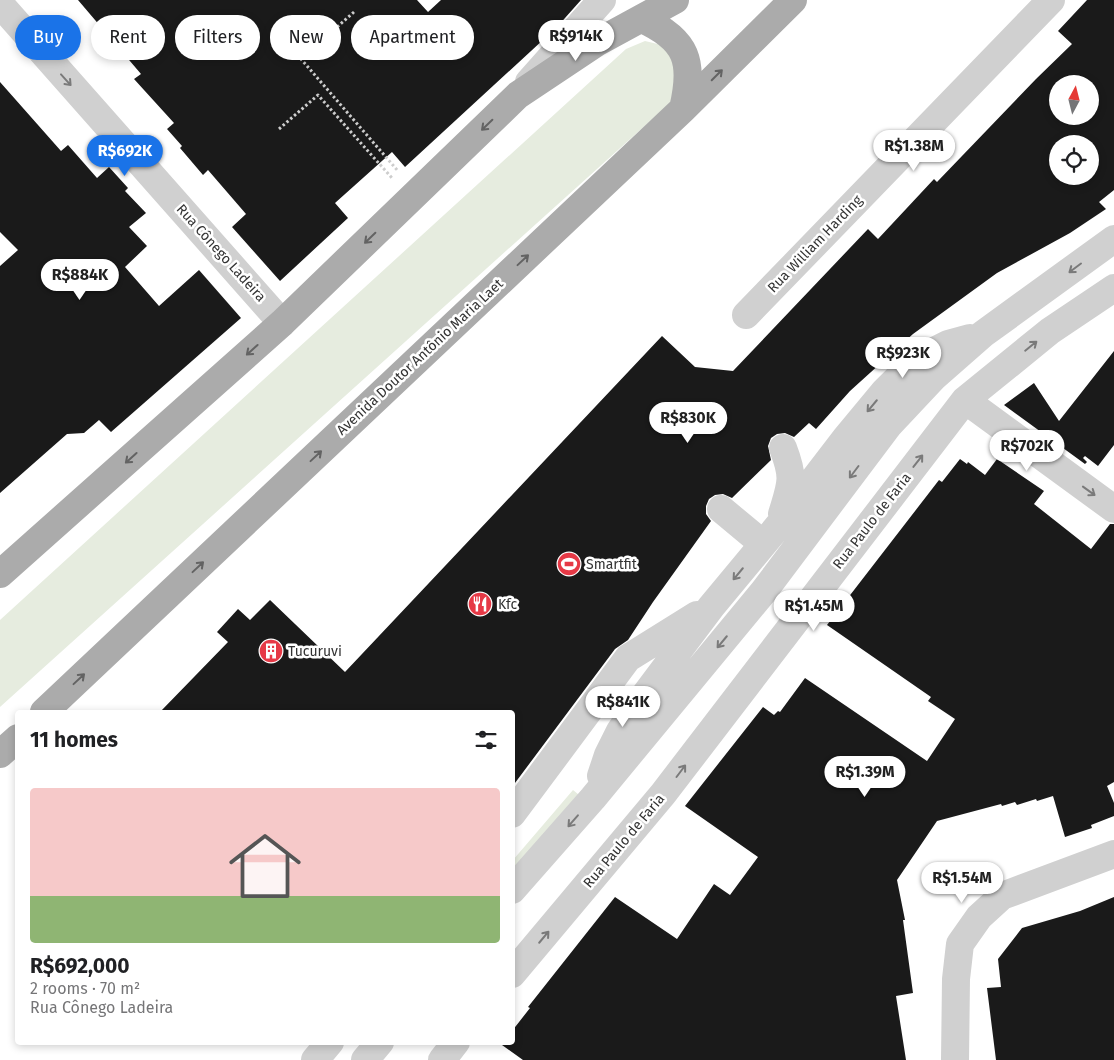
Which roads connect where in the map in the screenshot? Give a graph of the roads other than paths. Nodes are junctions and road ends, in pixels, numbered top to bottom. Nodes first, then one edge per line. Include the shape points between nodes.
1 (602, 0) edge
2 (675, 0) edge
3 (793, 0) edge
4 (1051, 0) edge
5 (0, 4) edge
6 (642, 19) junction
7 (518, 95) junction
8 (683, 109) junction
9 (1114, 239) edge
10 (1114, 288) edge
11 (746, 315) dead end
12 (282, 323) junction
13 (983, 334) junction
14 (965, 400) junction
15 (845, 439) junction
16 (721, 509) dead end
17 (1114, 509) edge
18 (771, 534) junction
19 (0, 574) edge
20 (764, 591) junction
21 (711, 607) junction
22 (46, 710) edge
23 (15, 741) edge
24 (0, 754) edge
25 (593, 798) junction
26 (515, 810) edge
27 (1114, 854) edge
28 (515, 887) edge
29 (515, 970) edge
30 (328, 1045) edge
31 (378, 1045) edge
32 (454, 1045) edge
33 (315, 1060) edge
34 (365, 1060) edge
35 (442, 1060) edge
36 (955, 1060) edge

1 - 7 street
2 - 6 main road
8 -> 3 main road, Avenida Doutor Antônio Maria Laet
4 - 11 street, Rua William Harding
5 -> 12 street, Rua Cônego Ladeira
6 - 7 main road via 596,43
6 - 8 main road via 661,28 678,43 687,64 688,85
7 -> 12 main road
22 -> 8 main road, Avenida Doutor Antônio Maria Laet
9 -> 13 street
14 -> 10 street, Rua Paulo de Faria via 1050,331
12 -> 19 main road
13 -> 15 street via 948,344 905,370
13 -> 20 street via 934,377 888,426
14 -> 17 street
29 -> 14 street, Rua Paulo de Faria via 663,794
15 - 18 street
15 - 18 street via 823,451 805,455 783,448 792,474 791,482
16 - 18 street
18 -> 21 street
20 - 21 street
20 -> 25 street
21 - 25 street via 620,732
21 - 26 street via 628,658
23 - 24 main road
25 -> 28 street
27 - 36 street via 1002,896 979,917 960,944 956,978
30 - 33 street
31 - 34 street
32 - 35 street

